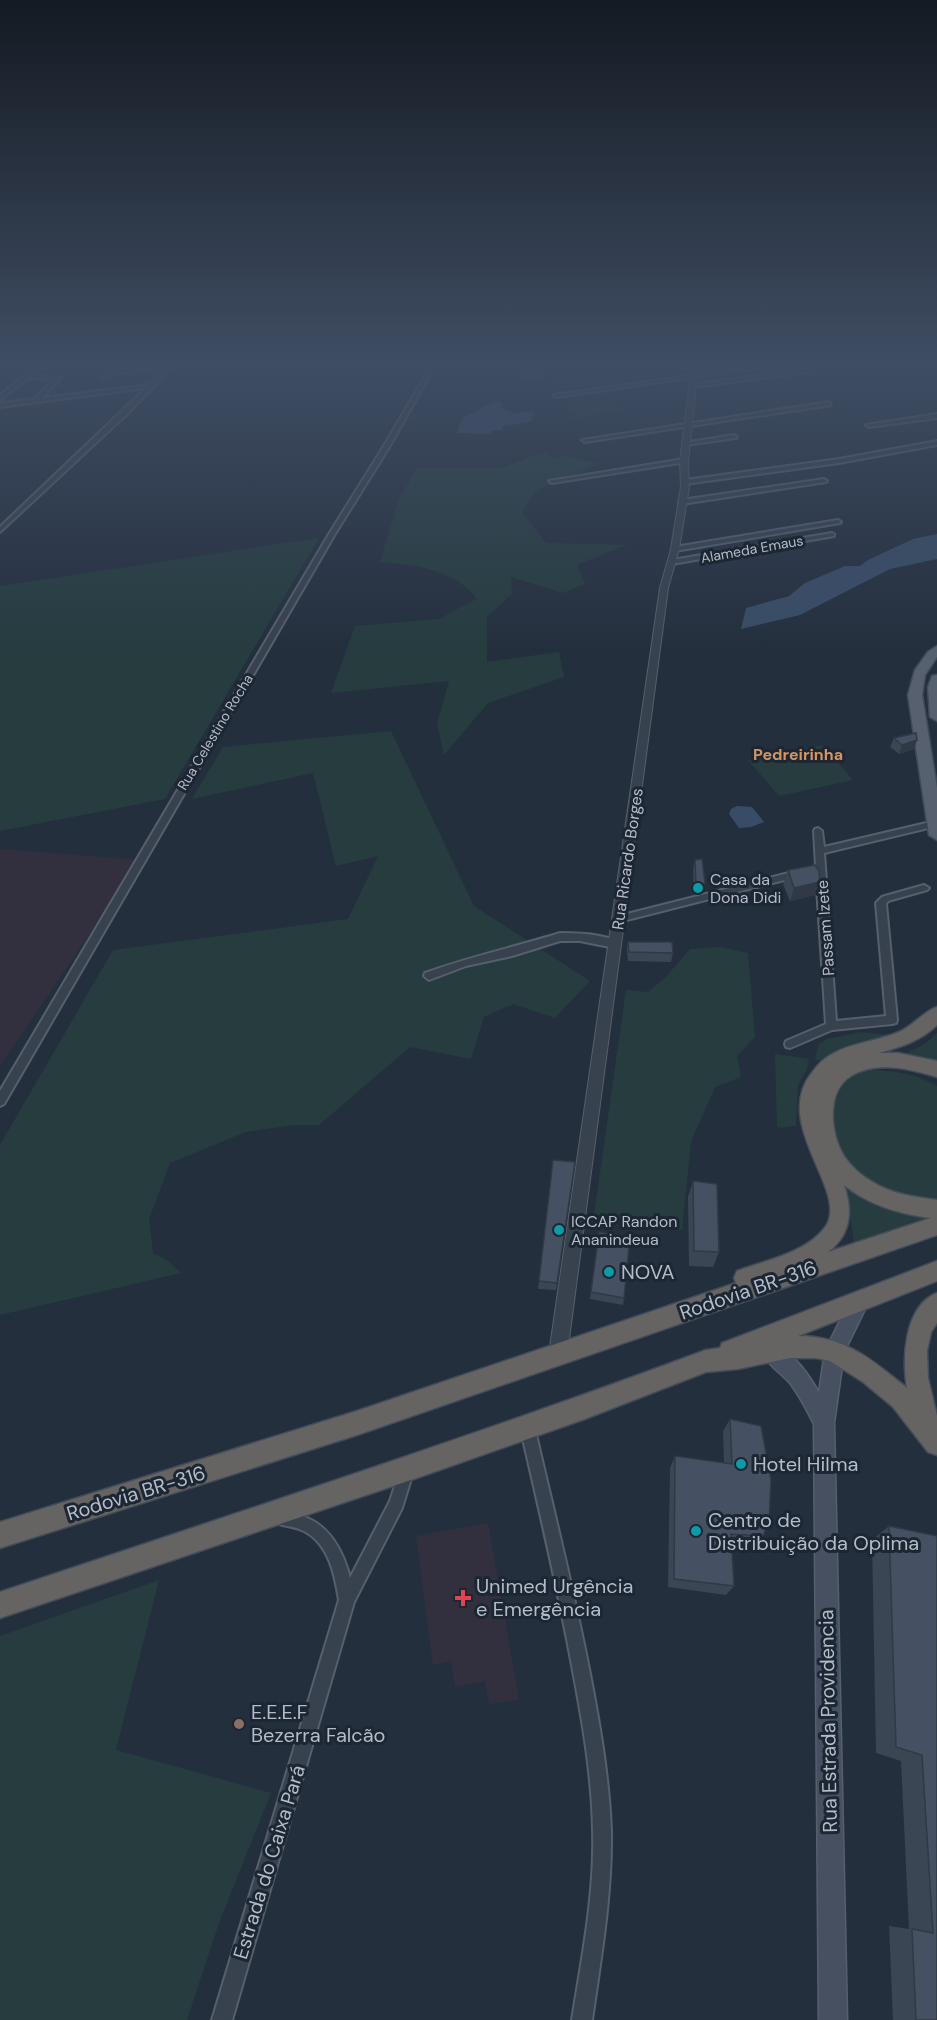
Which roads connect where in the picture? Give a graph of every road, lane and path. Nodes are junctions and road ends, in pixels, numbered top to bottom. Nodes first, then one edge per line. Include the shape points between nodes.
1 (73, 460) edge
2 (377, 460) edge
3 (682, 460) edge
4 (684, 460) edge
5 (837, 460) edge
6 (825, 481) dead end
7 (552, 482) dead end
8 (685, 482) junction
9 (682, 502) junction
10 (11, 520) junction
11 (0, 521) edge
12 (838, 522) dead end
13 (0, 530) edge
14 (832, 535) dead end
15 (675, 549) junction
16 (672, 562) junction
17 (937, 650) edge
18 (937, 679) edge
19 (937, 717) edge
20 (936, 830) edge
21 (819, 831) dead end
22 (819, 851) junction
23 (821, 868) junction
24 (924, 888) dead end
25 (618, 919) junction
26 (615, 944) junction
27 (429, 976) dead end
28 (937, 1014) edge
29 (831, 1026) junction
30 (790, 1044) dead end
31 (937, 1069) edge
32 (0, 1101) edge
33 (937, 1209) edge
34 (937, 1225) edge
35 (937, 1271) edge
36 (860, 1301) junction
37 (937, 1304) edge
38 (680, 1314) junction
39 (835, 1351) junction
40 (771, 1352) junction
41 (558, 1354) junction
42 (706, 1361) junction
43 (824, 1423) junction
44 (527, 1426) junction
45 (934, 1439) edge
46 (407, 1469) junction
47 (270, 1515) junction
48 (0, 1534) edge
49 (347, 1600) junction
50 (0, 1605) edge
51 (222, 2020) edge
52 (582, 2020) edge
53 (833, 2020) edge

1 - 10 street
2 - 32 street, Rua Celestino Rocha
3 - 7 street
4 - 8 street, Rua Ricardo Borges
5 - 8 street
6 - 9 street
8 - 9 street, Rua Ricardo Borges
9 - 15 street, Rua Ricardo Borges
10 - 11 street
10 - 13 street
12 - 15 street
14 - 16 street, Alameda Emaus
15 - 16 street, Rua Ricardo Borges
16 - 25 street, Rua Ricardo Borges via 664,588
17 - 20 main road via 920,670 915,694
18 - 19 main road
20 - 22 street
21 - 22 street, Passam Izete
22 - 23 street, Passam Izete
23 - 25 street
23 - 29 street, Passam Izete
24 - 29 street via 881,903 893,1018 889,1022
25 - 26 street, Rua Ricardo Borges
26 - 27 street via 560,937
26 - 41 street, Rua Ricardo Borges
28 - 38 highway via 913,1035 840,1058 813,1085 811,1128 839,1202 839,1220 832,1236 795,1260 690,1298
29 - 30 street
31 - 33 highway via 904,1059 863,1062 835,1078 823,1102 825,1135 842,1169 885,1199
34 - 38 highway, Rodovia BR-316
35 - 36 highway
36 - 39 main road, Rua Estrada Providencia
36 - 42 highway
37 - 45 highway via 921,1328 916,1372
38 - 41 highway, Rodovia BR-316
39 - 40 highway via 804,1346
39 - 43 main road, Rua Estrada Providencia
39 - 45 highway via 864,1368 901,1400
40 - 42 highway
40 - 43 main road, Rua Estrada Providencia via 802,1381
41 - 48 highway, Rodovia BR-316 via 273,1451
42 - 44 highway
43 - 53 main road, Rua Estrada Providencia
44 - 46 highway
44 - 52 street via 570,1612 600,1792 601,1878
46 - 47 highway
46 - 49 street, Estrada do Caixa Pará via 397,1503
47 - 49 street, Estrada do Caixa Pará via 308,1525 320,1534 343,1575
47 - 50 highway
49 - 51 street, Estrada do Caixa Pará

